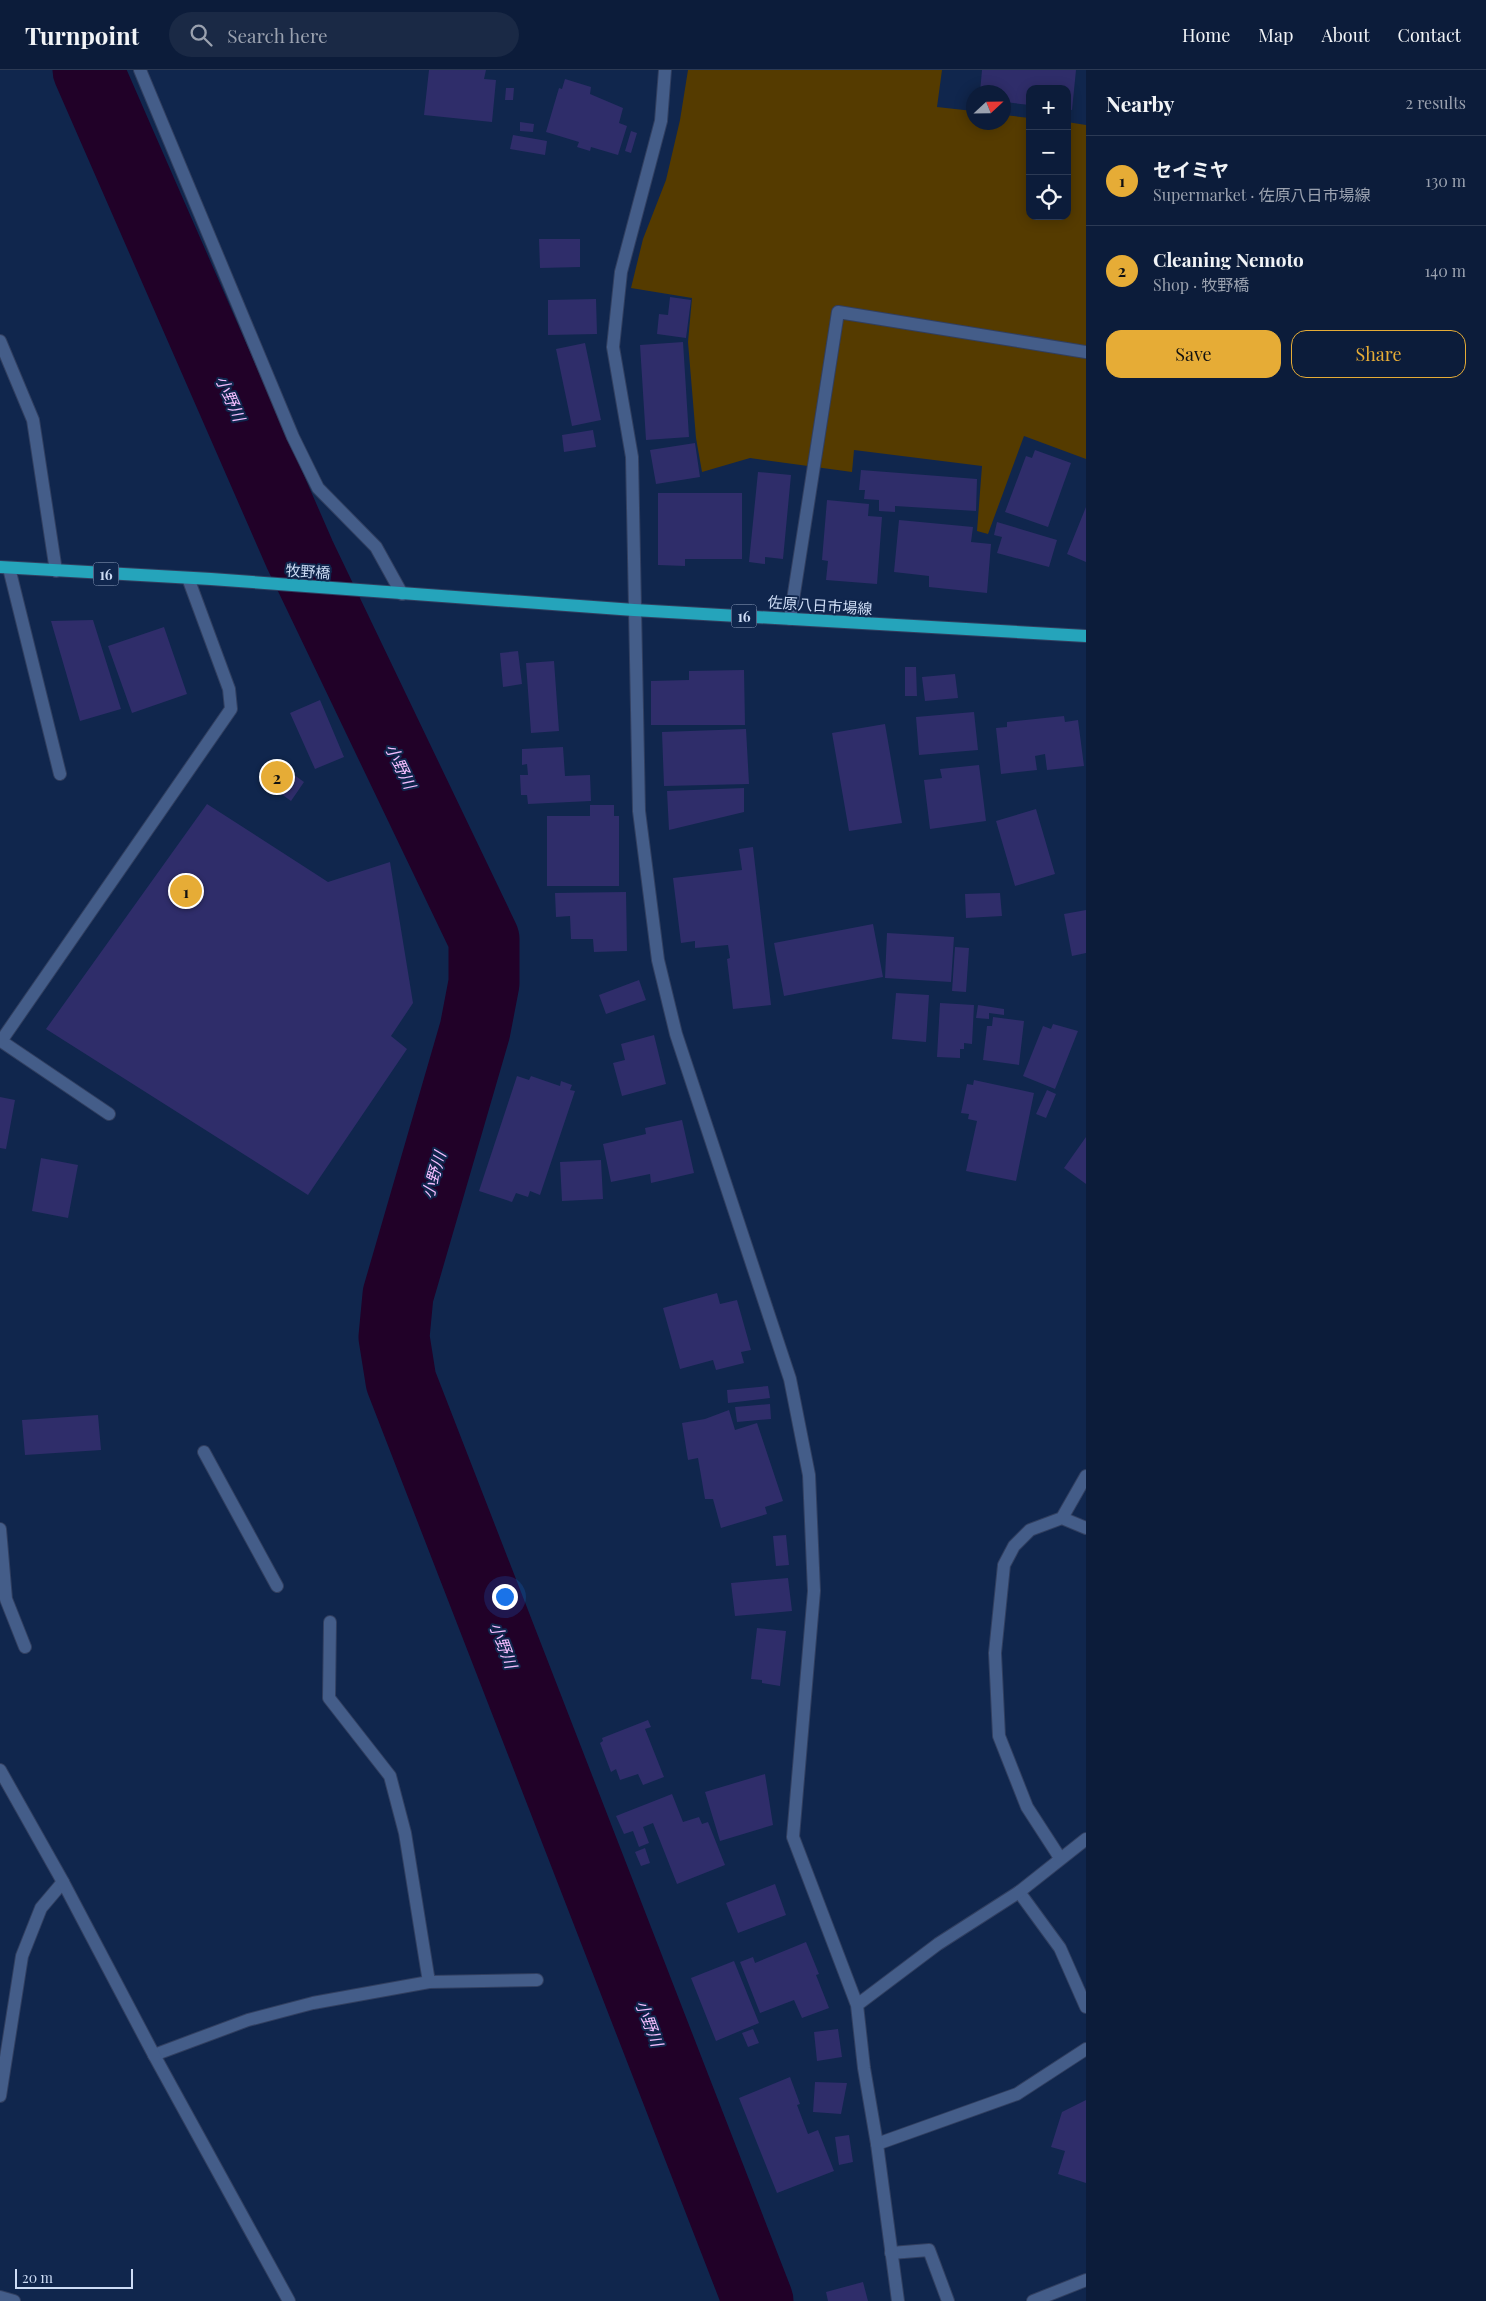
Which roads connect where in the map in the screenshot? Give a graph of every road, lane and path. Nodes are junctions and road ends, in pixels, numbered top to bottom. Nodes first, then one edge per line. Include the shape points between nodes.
1 (140, 70) edge
2 (666, 70) edge
3 (0, 342) edge
4 (1086, 352) edge
5 (4, 568) edge
6 (56, 571) junction
7 (188, 578) junction
8 (402, 594) junction
9 (634, 610) junction
10 (790, 619) junction
11 (1086, 636) edge
12 (60, 774) dead end
13 (109, 1114) dead end
14 (204, 1452) dead end
15 (1086, 1476) edge
16 (1062, 1518) junction
17 (0, 1528) edge
18 (1086, 1528) edge
19 (2, 1564) edge
20 (277, 1586) dead end
21 (330, 1622) dead end
22 (25, 1647) dead end
23 (0, 1770) edge
24 (1086, 1839) edge
25 (1060, 1858) junction
26 (63, 1882) junction
27 (1020, 1892) junction
28 (537, 1980) dead end
29 (429, 1982) junction
30 (857, 2006) junction
31 (1086, 2007) edge
32 (1086, 2049) edge
33 (154, 2056) junction
34 (0, 2096) edge
35 (877, 2144) junction
36 (891, 2253) junction
37 (1086, 2280) edge
38 (0, 2297) edge
39 (14, 2301) edge
40 (289, 2301) edge
41 (898, 2301) edge
42 (948, 2301) edge
43 (1033, 2301) edge

1 - 8 street via 292,436 318,488 376,547
2 - 9 street via 661,121 621,272 613,347 632,457
3 - 6 street via 33,420
4 - 10 street via 838,312
5 - 6 main road, 16
5 - 12 street
6 - 7 main road, 16
7 - 8 main road, 牧野橋 / 16
7 - 13 street via 229,689 230,709 1,1041
8 - 9 main road, 佐原八日市場線 / 16
9 - 10 main road, 佐原八日市場線 / 16
9 - 30 street via 639,811 658,960 676,1034 790,1379 809,1475 814,1591 793,1837
10 - 11 main road, 佐原八日市場線 / 16
14 - 20 street
15 - 16 street
16 - 18 street
16 - 25 street via 1030,1530 1014,1546 1004,1565 995,1654 999,1736 1027,1807
17 - 19 street
19 - 22 street via 6,1599
21 - 29 street via 329,1698 390,1776 405,1833
23 - 26 street
24 - 25 street
25 - 27 street
26 - 33 street
26 - 34 street via 40,1908 22,1956
27 - 30 street via 938,1944
27 - 31 street via 1060,1948
28 - 29 street
29 - 33 street via 313,2003 248,2020
30 - 35 street
32 - 35 street via 1017,2094
33 - 40 street
35 - 36 street
36 - 41 street
36 - 42 street via 929,2250
37 - 43 street
38 - 39 street

